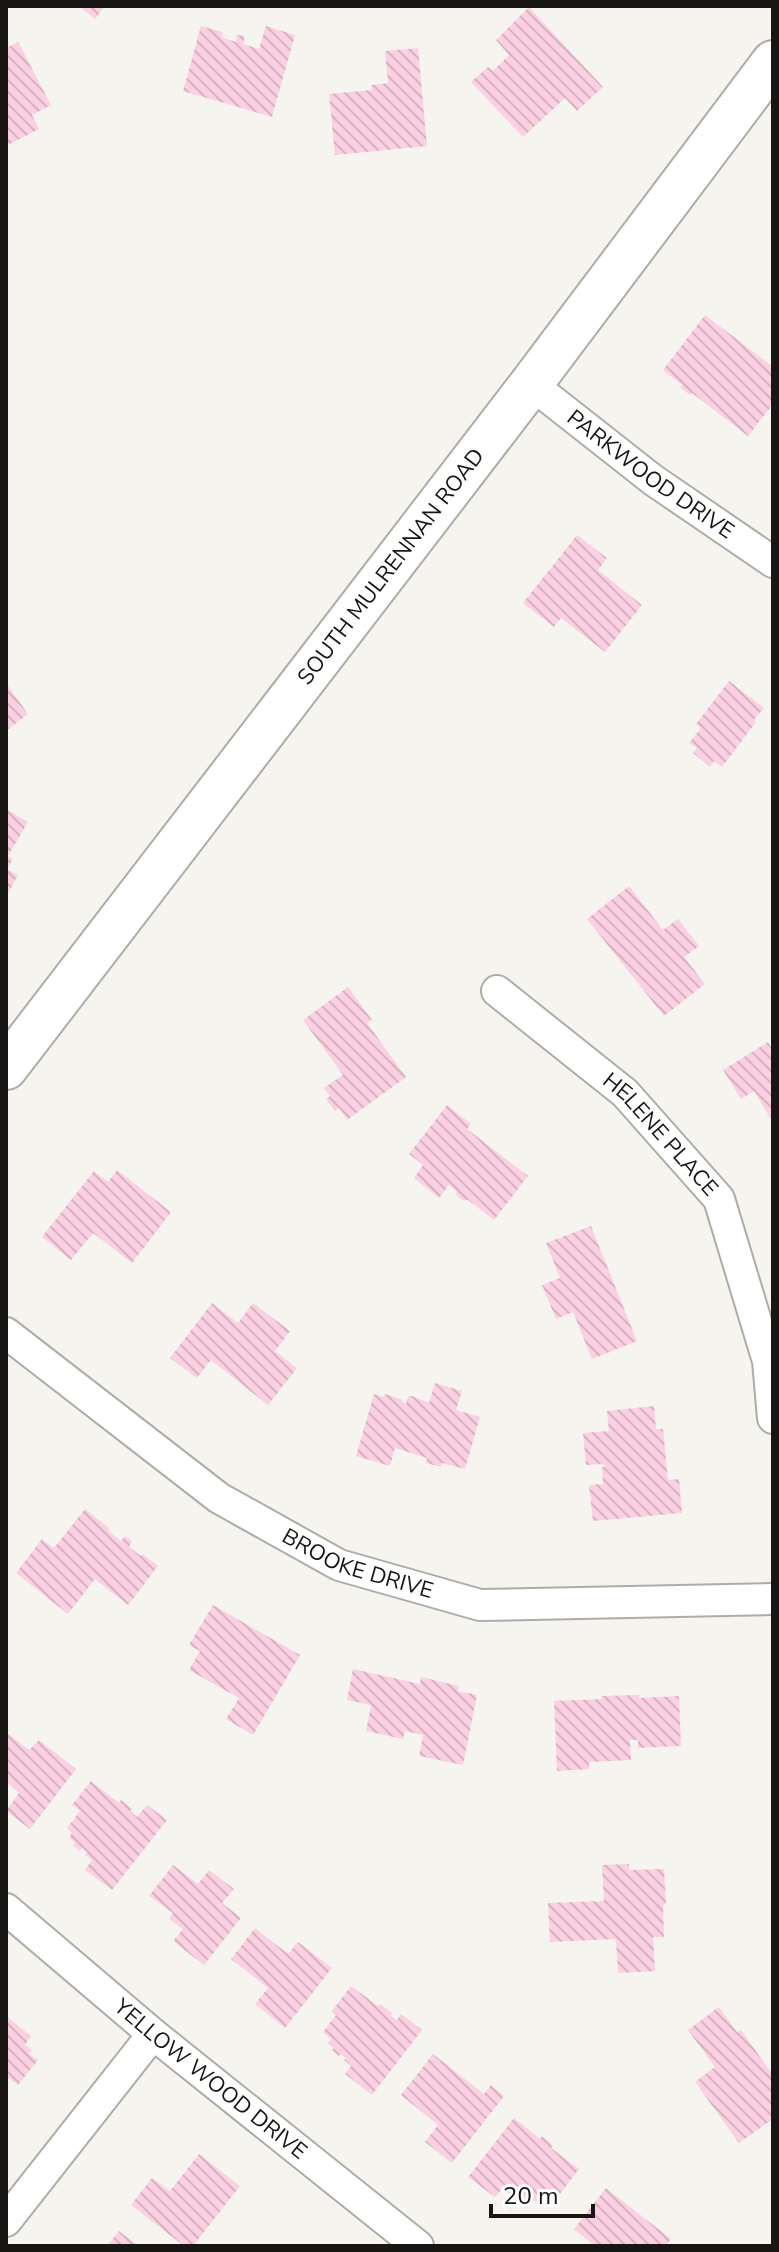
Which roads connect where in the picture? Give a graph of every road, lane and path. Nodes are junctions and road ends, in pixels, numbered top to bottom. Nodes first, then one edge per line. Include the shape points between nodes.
1 (773, 62) edge
2 (531, 384) junction
3 (773, 562) edge
4 (497, 991) dead end
5 (6, 1068) edge
6 (6, 1333) edge
7 (773, 1418) edge
8 (773, 1599) edge
9 (6, 1909) edge
10 (153, 2034) junction
11 (6, 2221) edge
12 (418, 2246) edge

1 - 2 street, SOUTH MULRENNAN ROAD
2 - 3 street, PARKWOOD DRIVE via 653,480
2 - 5 street, SOUTH MULRENNAN ROAD
4 - 7 street, HELENE PLACE via 625,1093 719,1199 768,1361
6 - 8 street, BROOKE DRIVE via 219,1498 339,1565 480,1605
9 - 10 street, YELLOW WOOD DRIVE
10 - 11 street
10 - 12 street, YELLOW WOOD DRIVE

